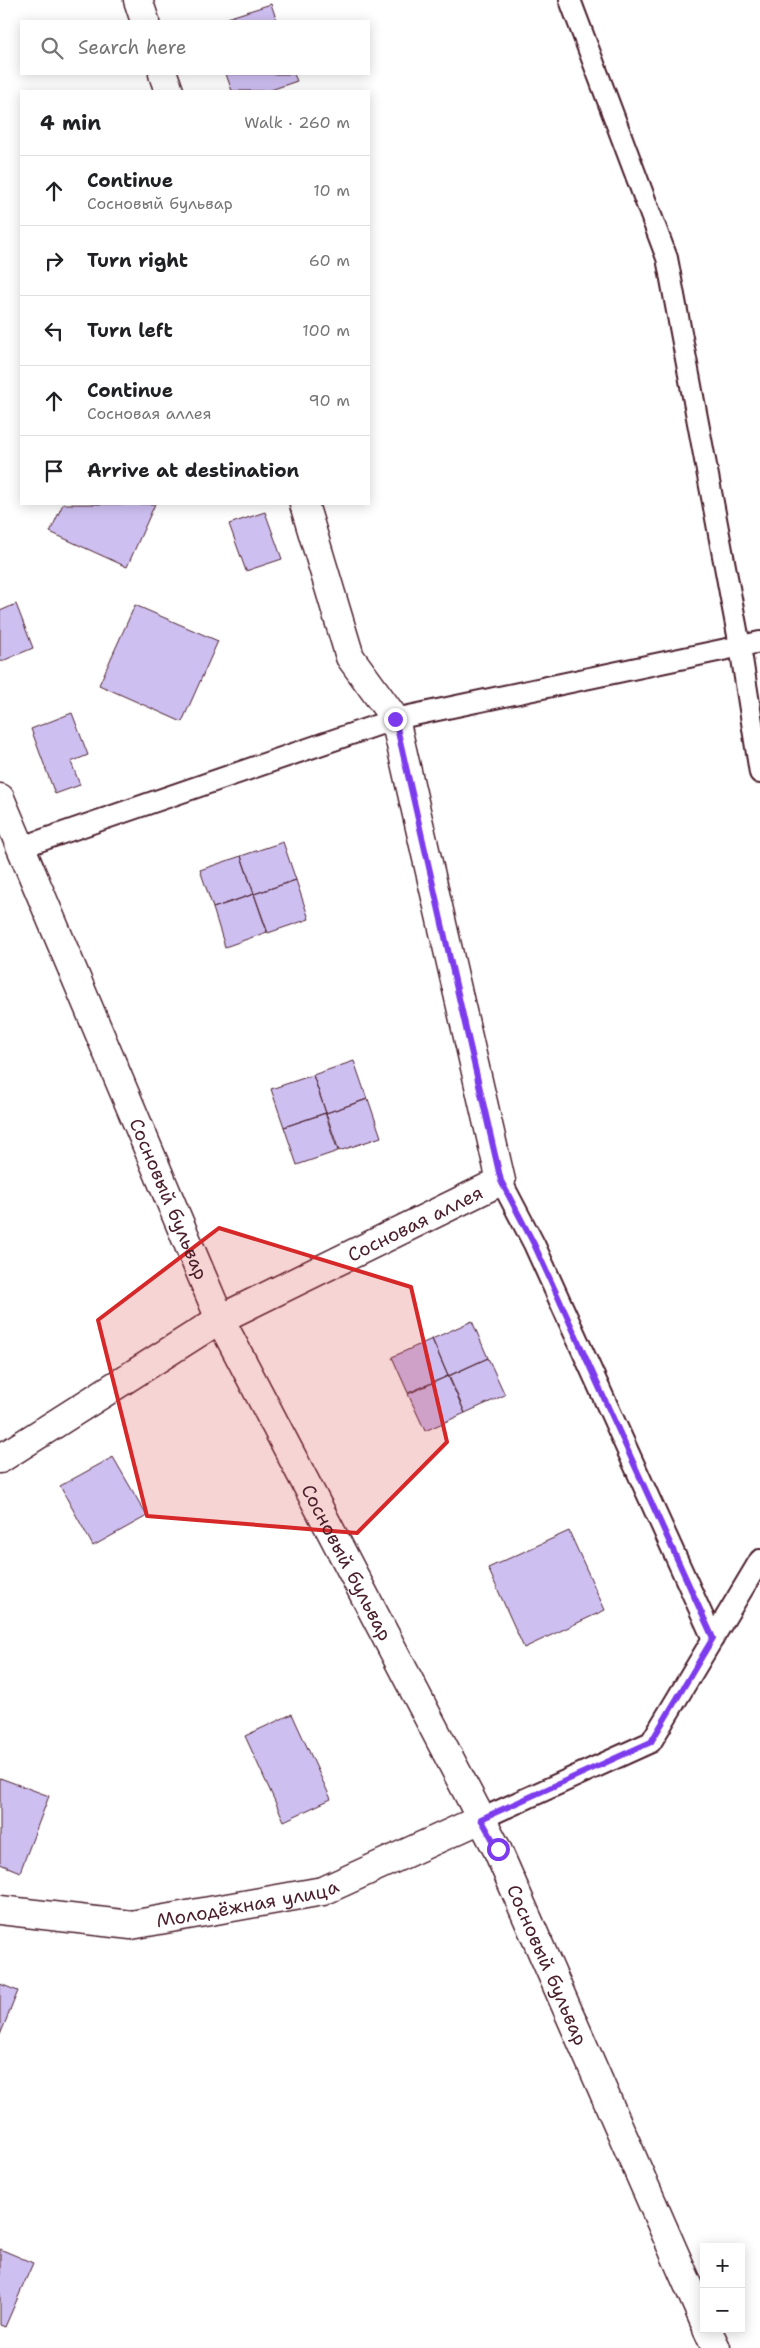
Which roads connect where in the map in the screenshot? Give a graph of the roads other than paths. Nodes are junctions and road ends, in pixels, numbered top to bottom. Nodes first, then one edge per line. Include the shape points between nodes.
1 (138, 0) edge
2 (570, 0) edge
3 (145, 20) edge
4 (163, 75) edge
5 (169, 90) edge
6 (304, 505) edge
7 (760, 642) edge
8 (740, 646) junction
9 (395, 719) junction
10 (760, 773) edge
11 (0, 798) edge
12 (10, 853) edge
13 (501, 1181) junction
14 (220, 1319) junction
15 (0, 1459) edge
16 (760, 1560) edge
17 (713, 1638) junction
18 (481, 1819) junction
19 (0, 1910) edge
20 (700, 2312) edge
21 (710, 2333) edge
22 (716, 2348) edge

1 - 3 street
2 - 8 lane via 667,258
4 - 5 street
6 - 9 street, Сосновая аллея via 350,657
7 - 8 lane
8 - 9 lane
8 - 10 lane
9 - 12 lane
9 - 13 street, Сосновая аллея
11 - 12 street, Сосновый бульвар
12 - 14 street, Сосновый бульвар
13 - 14 street, Сосновая аллея
13 - 17 lane via 538,1253
14 - 15 street, Сосновая аллея
14 - 18 street, Сосновый бульвар
16 - 17 lane
17 - 18 lane via 651,1742
18 - 19 street, Молодёжная улица via 323,1891 131,1925
18 - 20 street, Сосновый бульвар via 498,1849
21 - 22 street

